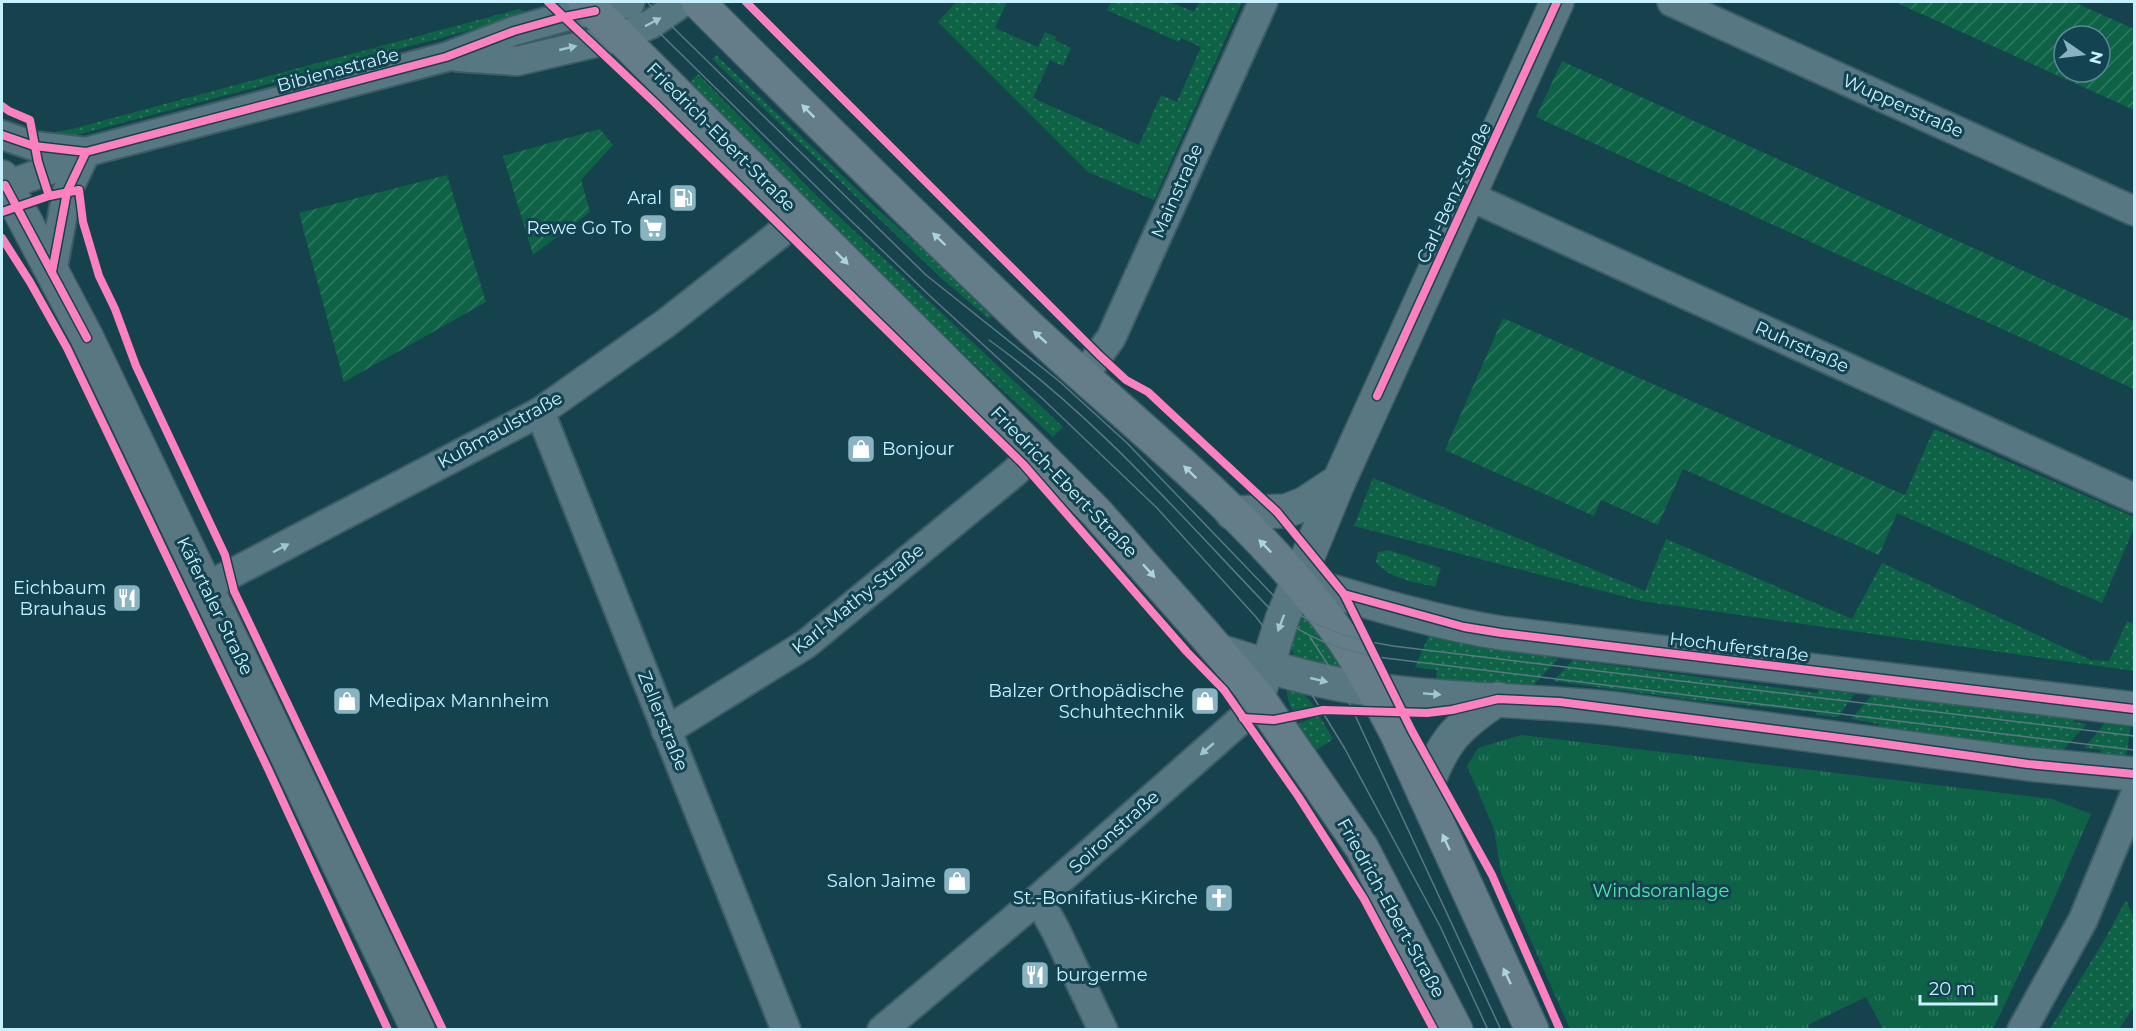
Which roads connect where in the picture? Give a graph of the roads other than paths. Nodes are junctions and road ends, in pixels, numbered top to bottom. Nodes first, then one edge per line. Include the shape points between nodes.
1 (631, 2) edge
2 (683, 2) edge
3 (698, 2) edge
4 (1263, 2) edge
5 (1557, 2) edge
6 (1672, 2) edge
7 (590, 6) edge
8 (620, 37) junction
9 (446, 57) junction
10 (2, 135) edge
11 (86, 152) junction
12 (2, 183) edge
13 (1469, 196) junction
14 (2134, 211) edge
15 (801, 217) junction
16 (52, 272) junction
17 (1084, 375) junction
18 (540, 412) junction
19 (1036, 451) junction
20 (1339, 482) junction
21 (2134, 498) edge
22 (1232, 513) junction
23 (218, 581) junction
24 (1298, 581) junction
25 (1219, 651) junction
26 (1266, 666) junction
27 (1373, 690) junction
28 (1258, 697) junction
29 (1498, 699) junction
30 (2134, 709) edge
31 (666, 731) junction
32 (2134, 774) edge
33 (1424, 794) junction
34 (2134, 797) edge
35 (1038, 899) junction
36 (418, 1029) edge
37 (786, 1029) edge
38 (882, 1029) edge
39 (1103, 1029) edge
40 (1456, 1029) edge
41 (1532, 1029) edge
42 (2022, 1029) edge

1 - 7 street, Bibienastraße
1 - 8 street
8 -> 2 street, Bibienastraße via 651,24
17 -> 3 main road via 1027,325
4 - 17 street, Mainstraße via 1111,338
5 - 13 street, Carl-Benz-Straße
6 - 14 street, Wupperstraße
7 - 8 main road, Friedrich-Ebert-Straße
7 - 9 street, Bibienastraße
9 -> 8 street, Bibienastraße via 517,61
8 - 15 main road, Friedrich-Ebert-Straße
9 - 11 street, Bibienastraße
10 - 11 street, Bibienastraße via 34,146
11 - 12 street, Bibienastraße via 42,174
11 - 16 street via 67,192
12 - 16 street, Käfertaler Straße
13 - 20 street, Carl-Benz-Straße
13 - 21 street, Ruhrstraße
15 - 18 street, Kußmaulstraße via 666,323
15 -> 19 main road, Friedrich-Ebert-Straße
16 - 23 street, Käfertaler Straße
22 -> 17 main road
23 -> 18 street, Kußmaulstraße
18 - 31 street, Zellerstraße
19 -> 25 main road, Friedrich-Ebert-Straße via 1096,512
19 - 31 street, Karl-Mathy-Straße via 806,644
20 - 22 street via 1286,511
20 - 24 street, Carl-Benz-Straße
24 -> 22 main road
23 - 36 street, Käfertaler Straße
24 -> 26 street, Carl-Benz-Straße
24 - 27 main road via 1340,635
24 - 30 street, Hochuferstraße via 1404,612 1501,633
25 - 26 street
25 - 28 main road, Friedrich-Ebert-Straße
26 -> 27 street
26 - 28 street, Carl-Benz-Straße
27 -> 29 street
27 - 33 main road
28 -> 35 street, Soironstraße via 1243,718
28 - 40 main road, Friedrich-Ebert-Straße via 1362,848
29 - 32 street via 1605,707 2028,764
29 - 33 street via 1470,717 1445,745
31 - 37 street, Zellerstraße
41 -> 33 main road
34 - 42 street via 2083,920
35 - 38 street, Soironstraße
35 - 39 street

